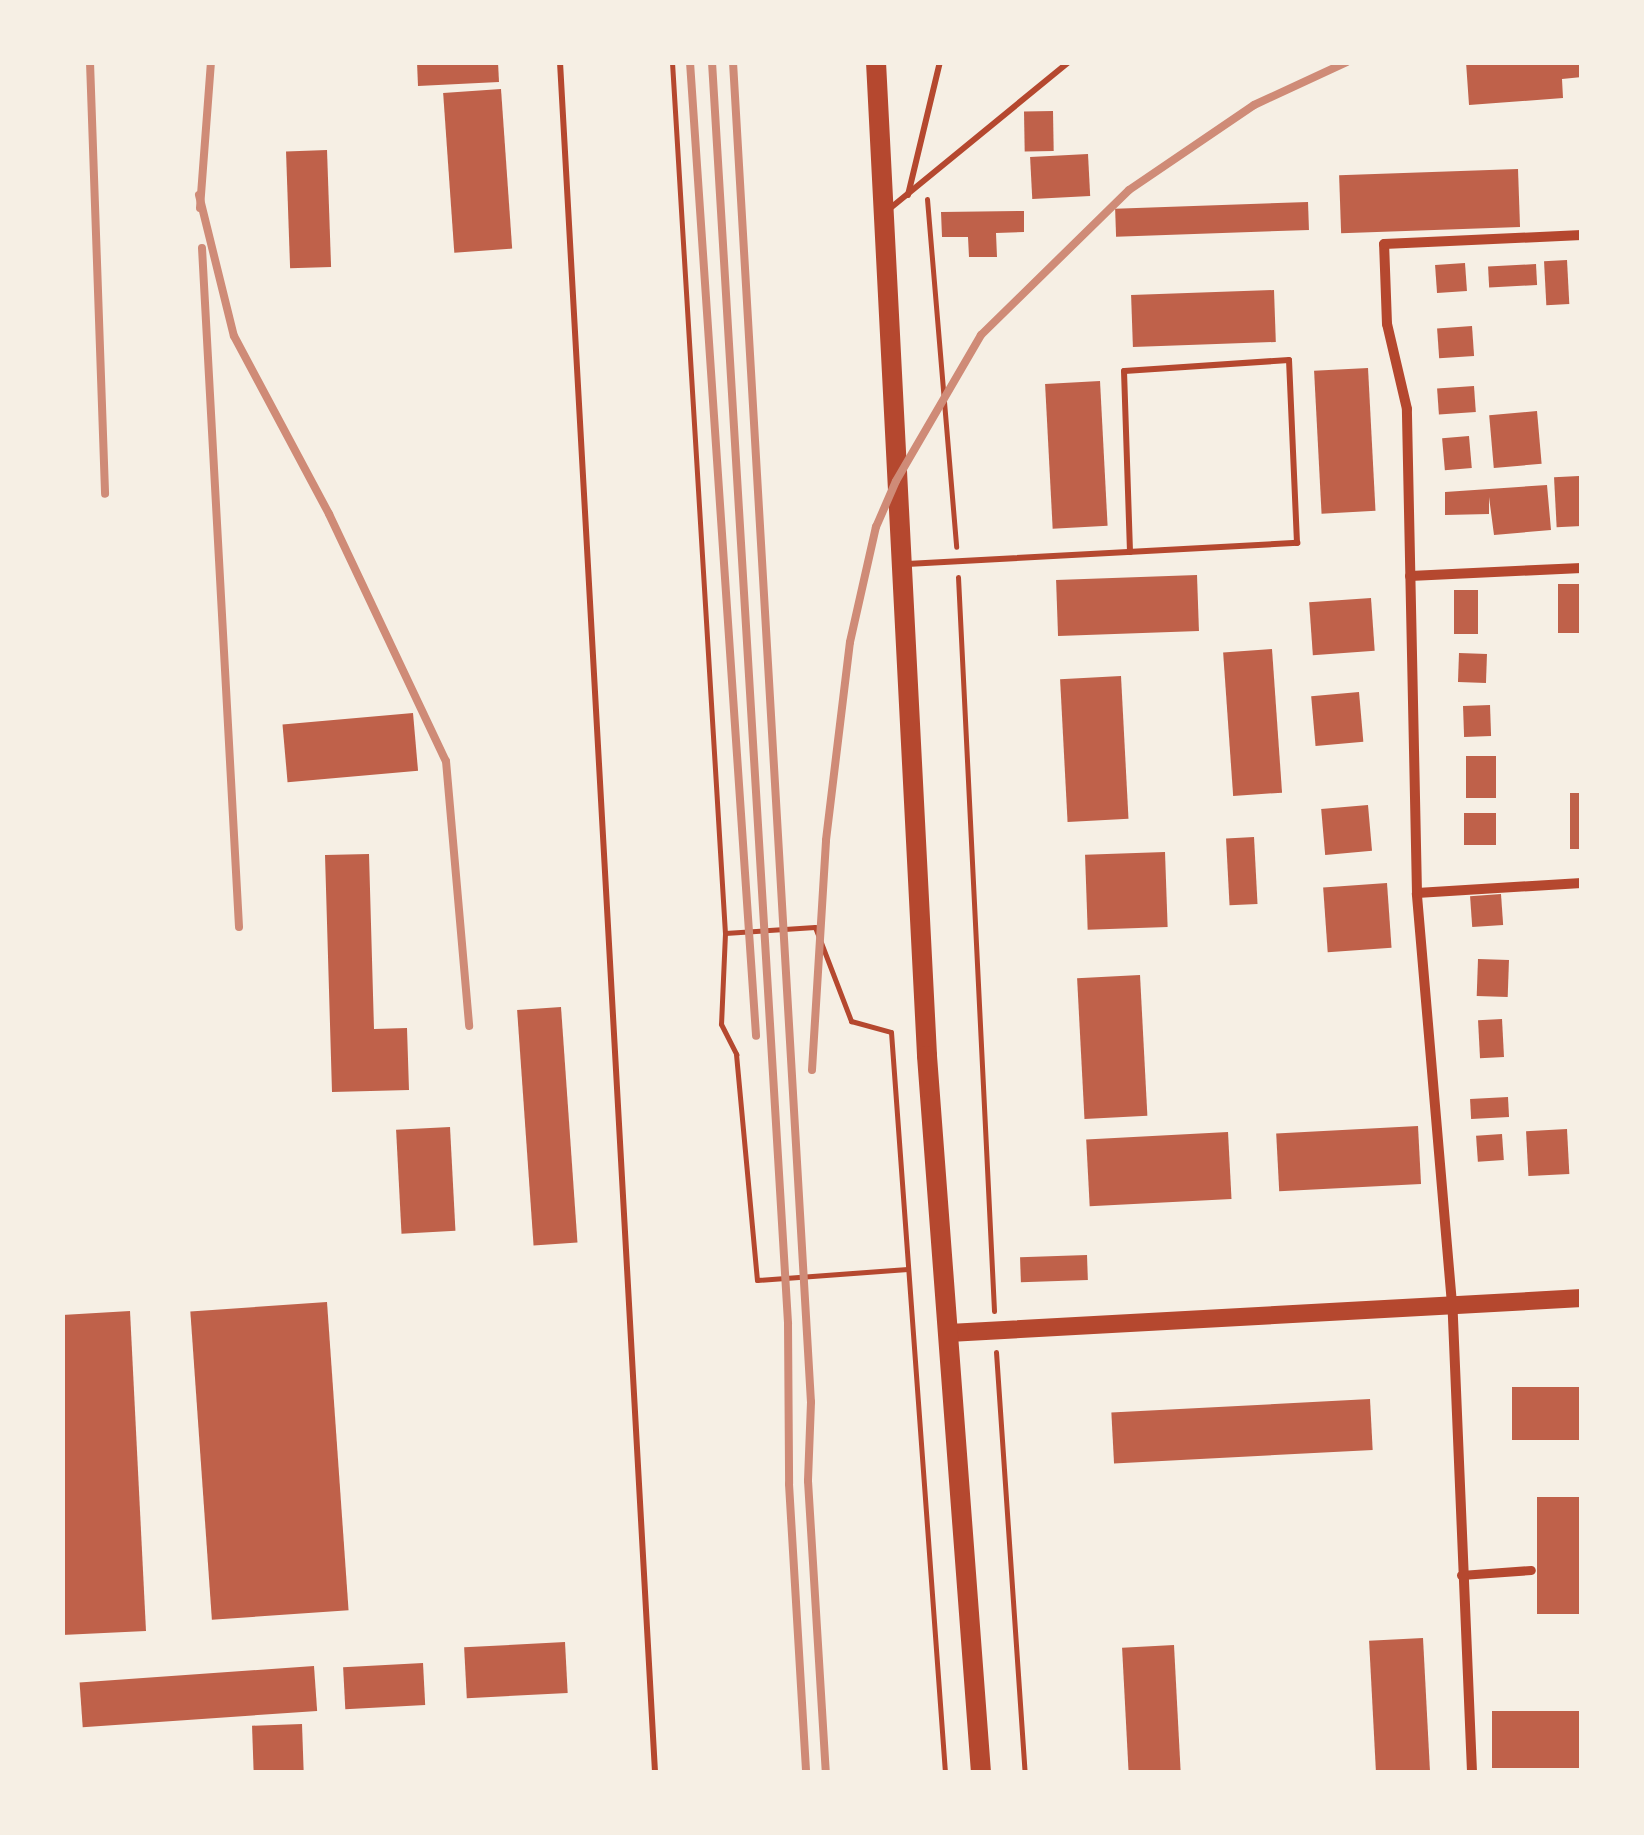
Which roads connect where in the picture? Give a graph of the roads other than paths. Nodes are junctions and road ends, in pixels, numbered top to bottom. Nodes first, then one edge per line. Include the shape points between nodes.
1 (560, 62) edge
2 (876, 62) edge
3 (940, 62) edge
4 (1069, 62) edge
5 (908, 196) junction
6 (882, 214) junction
7 (1582, 236) edge
8 (1130, 552) junction
9 (901, 564) junction
10 (1582, 568) edge
11 (1410, 576) junction
12 (1582, 883) edge
13 (1417, 893) junction
14 (1582, 1298) edge
15 (1452, 1304) junction
16 (949, 1333) junction
17 (1531, 1570) dead end
18 (1461, 1575) junction
19 (655, 1772) edge
20 (981, 1772) edge
21 (1472, 1772) edge

1 - 19 lane
2 - 6 main road
3 - 5 lane
4 - 5 lane
5 - 6 lane
6 - 9 main road
7 - 11 street via 1384,244 1387,324 1407,409
8 - 8 lane via 1297,542 1289,360 1124,371
8 - 9 lane
9 - 16 main road
10 - 11 street
11 - 13 street
12 - 13 street
13 - 15 street
14 - 15 street
15 - 16 street
15 - 18 street
16 - 20 main road
17 - 18 street
18 - 21 street

